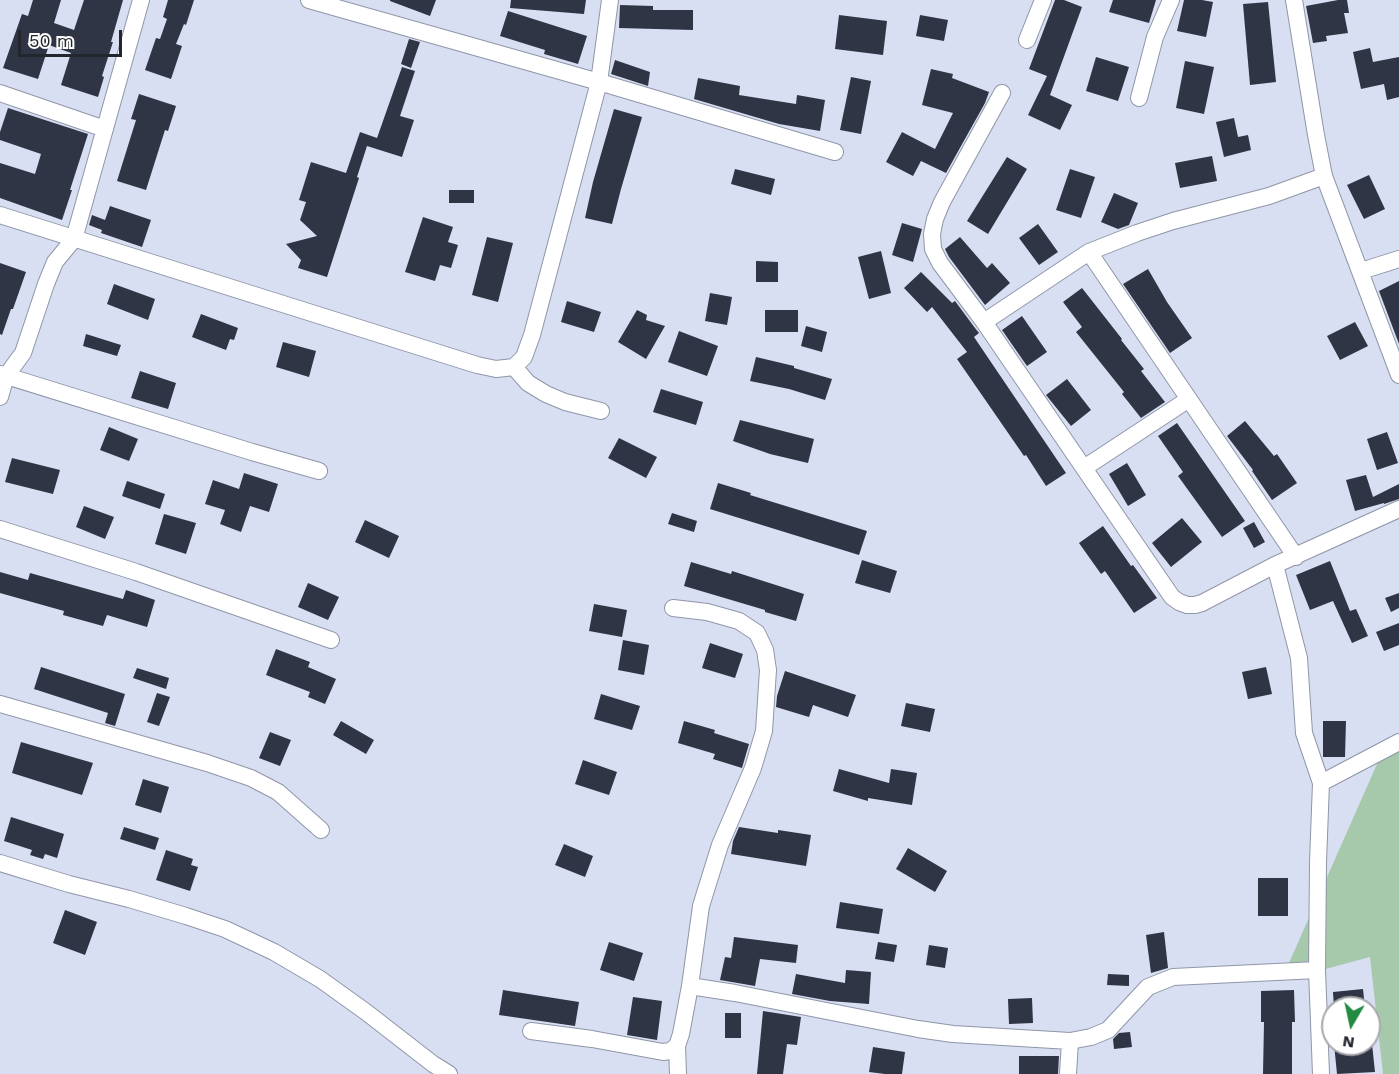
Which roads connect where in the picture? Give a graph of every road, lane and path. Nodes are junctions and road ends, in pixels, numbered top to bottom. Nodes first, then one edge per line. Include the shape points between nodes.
1 (141, 0) edge
2 (309, 0) edge
3 (610, 0) edge
4 (1043, 0) edge
5 (1171, 0) edge
6 (1294, 0) edge
7 (1027, 40) dead end
8 (599, 82) junction
9 (0, 93) edge
10 (1002, 93) dead end
11 (1139, 98) dead end
12 (105, 129) junction
13 (835, 152) dead end
14 (1324, 176) junction
15 (0, 215) edge
16 (74, 239) junction
17 (1089, 252) junction
18 (1399, 259) edge
19 (1361, 271) junction
20 (984, 322) junction
21 (514, 367) junction
22 (3, 375) edge
23 (1399, 375) edge
24 (0, 397) edge
25 (1189, 399) junction
26 (601, 411) dead end
27 (1084, 468) junction
28 (319, 471) dead end
29 (1399, 509) edge
30 (0, 529) edge
31 (1296, 557) junction
32 (1275, 565) junction
33 (673, 608) dead end
34 (331, 640) dead end
35 (0, 704) edge
36 (1399, 742) edge
37 (1321, 783) junction
38 (321, 830) dead end
39 (0, 863) edge
40 (1317, 970) junction
41 (690, 986) junction
42 (531, 1031) dead end
43 (1070, 1041) junction
44 (677, 1046) junction
45 (449, 1074) edge
46 (678, 1074) edge
47 (1068, 1074) edge
48 (1321, 1074) edge

1 - 12 street
2 - 8 street
3 - 8 street
4 - 7 street
5 - 11 street via 1155,37
6 - 14 street
8 - 13 street
8 - 21 street via 532,334 524,357
9 - 12 street
10 - 20 street via 942,202 932,234 933,249 940,263
12 - 16 street
14 - 17 street via 1269,196 1173,221
14 - 19 street
15 - 16 street
16 - 21 street via 477,365
16 - 22 street via 55,262 23,353
17 - 20 street
17 - 25 street
18 - 19 street
19 - 23 street
20 - 27 street
21 - 26 street via 528,383 546,394
22 - 24 street
22 - 28 street
25 - 27 street
25 - 31 street
27 - 32 street via 1179,602 1187,606 1202,603
29 - 31 street
30 - 34 street
31 - 32 street
32 - 37 street via 1299,658 1304,733
33 - 41 street via 739,621 757,633 768,670 764,731 701,906
35 - 38 street via 251,778 278,792
36 - 37 street
37 - 40 street
39 - 45 street via 186,916 265,947 320,979
40 - 43 street via 1173,977 1148,987 1108,1030
40 - 48 street
41 - 43 street via 918,1029
41 - 44 street
42 - 44 street via 663,1052
43 - 47 street
44 - 46 street

